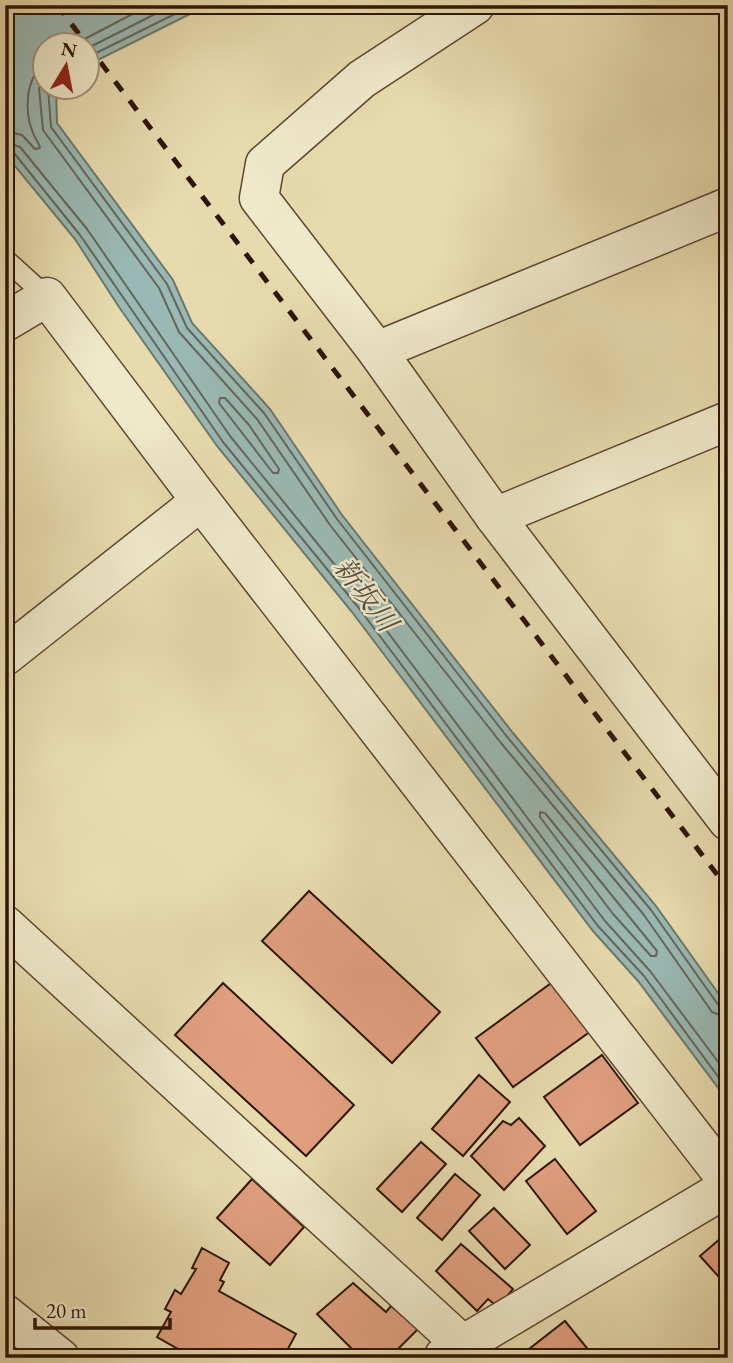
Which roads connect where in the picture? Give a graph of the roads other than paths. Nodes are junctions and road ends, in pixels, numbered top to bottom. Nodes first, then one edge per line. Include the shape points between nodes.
1 (475, 5) edge
2 (728, 207) edge
3 (5, 259) edge
4 (47, 297) junction
5 (5, 322) edge
6 (377, 351) junction
7 (728, 421) edge
8 (201, 501) junction
9 (495, 517) junction
10 (5, 656) edge
11 (728, 821) edge
12 (5, 925) edge
13 (728, 1181) edge
14 (728, 1187) edge
15 (5, 1314) edge
16 (461, 1353) edge
17 (60, 1358) edge

1 - 6 street via 362,79 265,164 258,198
2 - 6 street
3 - 4 lane
4 - 5 street
4 - 8 street
6 - 9 street
7 - 9 street
8 - 10 street
8 - 13 street
9 - 11 street
12 - 16 street
14 - 16 street
15 - 17 street

